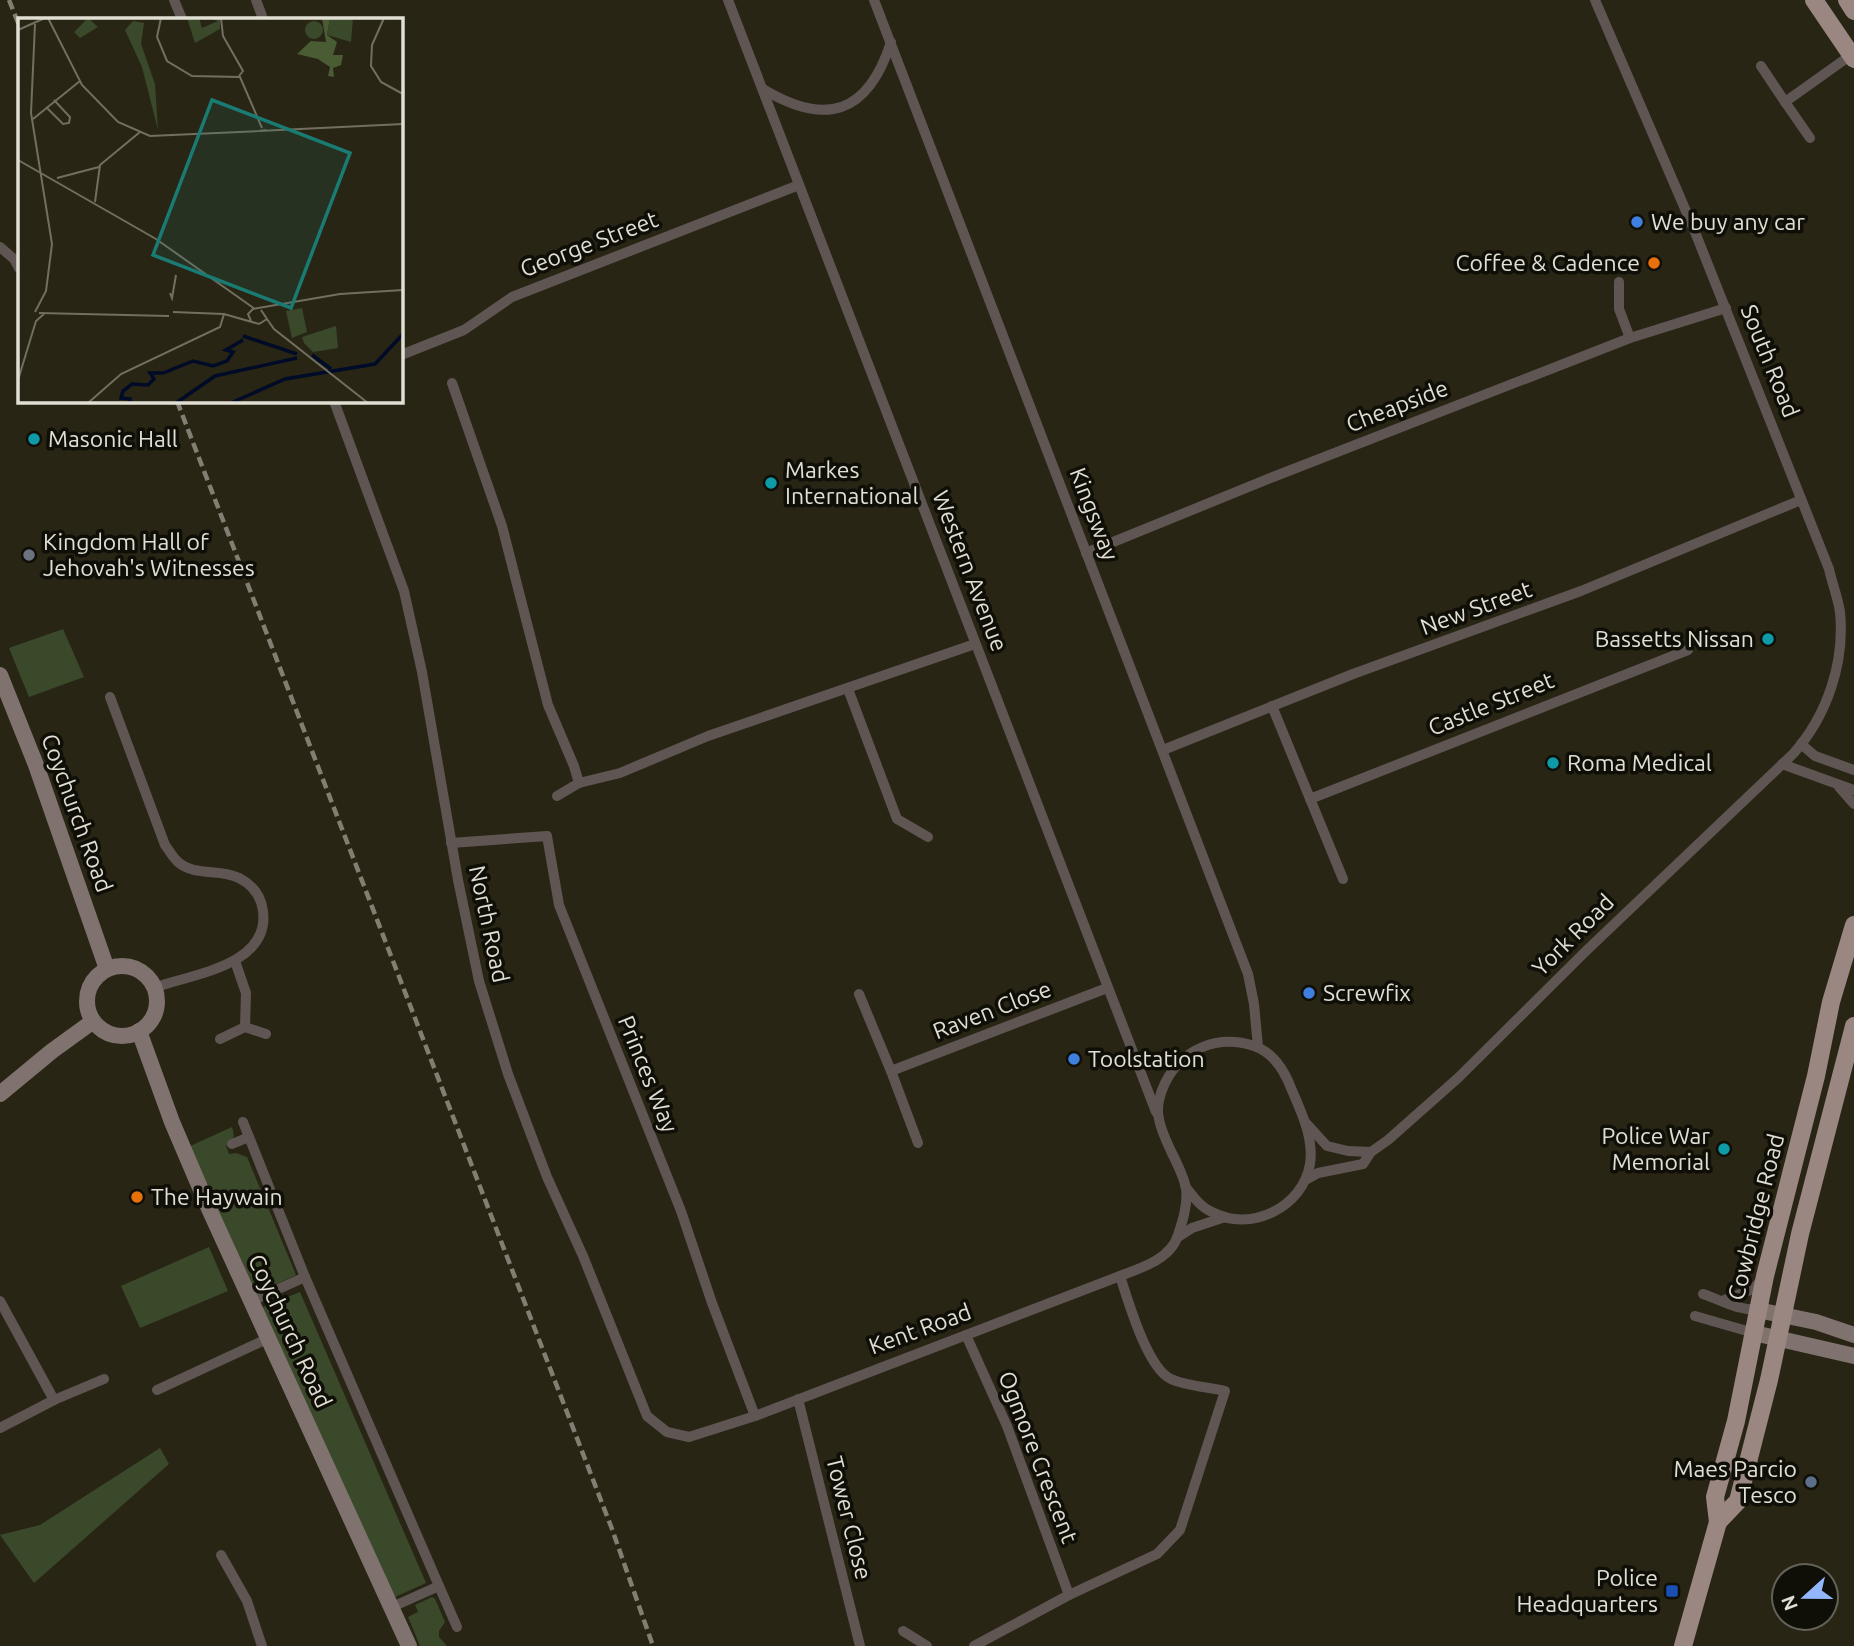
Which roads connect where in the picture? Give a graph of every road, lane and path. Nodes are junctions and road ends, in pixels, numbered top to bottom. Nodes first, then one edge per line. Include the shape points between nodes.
1 (174, 0) edge
2 (256, 0) edge
3 (728, 0) edge
4 (874, 0) edge
5 (1595, 0) edge
6 (1814, 0) edge
7 (1847, 0) edge
8 (1854, 11) edge
9 (262, 16) dead end
10 (182, 18) edge
11 (891, 42) junction
12 (1853, 57) edge
13 (1761, 66) dead end
14 (762, 89) junction
15 (1786, 102) junction
16 (1810, 138) dead end
17 (799, 185) junction
18 (0, 247) edge
19 (18, 266) edge
20 (1619, 282) dead end
21 (1726, 308) junction
22 (1630, 338) junction
23 (402, 355) edge
24 (452, 383) dead end
25 (334, 402) edge
26 (1801, 500) junction
27 (1086, 553) junction
28 (975, 644) junction
29 (1688, 650) dead end
30 (0, 675) edge
31 (848, 689) junction
32 (110, 697) dead end
33 (1272, 706) junction
34 (1801, 744) junction
35 (1163, 750) junction
36 (1782, 764) junction
37 (1854, 770) edge
38 (579, 783) junction
39 (1837, 785) junction
40 (1854, 790) edge
41 (557, 796) dead end
42 (1310, 799) junction
43 (1854, 804) edge
44 (928, 837) dead end
45 (451, 843) junction
46 (1343, 879) dead end
47 (1854, 925) edge
48 (235, 961) junction
49 (107, 969) junction
50 (156, 987) junction
51 (1107, 988) junction
52 (859, 994) dead end
53 (92, 1022) junction
54 (244, 1027) junction
55 (1854, 1027) edge
56 (139, 1031) junction
57 (266, 1034) dead end
58 (220, 1039) dead end
59 (1258, 1047) junction
60 (891, 1071) junction
61 (0, 1094) edge
62 (1158, 1118) junction
63 (1304, 1121) junction
64 (243, 1122) dead end
65 (249, 1137) junction
66 (918, 1143) dead end
67 (232, 1144) dead end
68 (1371, 1152) junction
69 (1307, 1179) junction
70 (1185, 1186) junction
71 (1225, 1217) junction
72 (1178, 1237) junction
73 (1120, 1276) junction
74 (1765, 1276) junction
75 (305, 1277) junction
76 (1703, 1294) dead end
77 (0, 1301) edge
78 (252, 1301) junction
79 (1722, 1301) junction
80 (1758, 1310) junction
81 (1783, 1315) junction
82 (1695, 1316) dead end
83 (1754, 1333) junction
84 (966, 1335) junction
85 (1854, 1335) edge
86 (1778, 1338) junction
87 (267, 1339) junction
88 (1854, 1356) edge
89 (104, 1379) dead end
90 (157, 1390) dead end
91 (798, 1399) junction
92 (54, 1400) junction
93 (755, 1416) junction
94 (0, 1428) edge
95 (667, 1432) joint
96 (1718, 1522) junction
97 (220, 1555) dead end
98 (439, 1586) junction
99 (1069, 1595) junction
100 (392, 1607) junction
101 (457, 1627) dead end
102 (903, 1631) dead end
103 (262, 1646) edge
104 (409, 1646) edge
105 (860, 1646) edge
106 (927, 1646) edge
107 (974, 1646) edge
108 (1684, 1646) edge

1 - 10 street
2 - 9 street
3 - 14 street, Western Avenue
4 - 11 street, Kingsway
5 - 21 street, South Road
6 - 12 main road
7 - 8 main road
11 - 14 street via 868,89 846,105 832,110 807,109
11 - 27 street, Kingsway
12 - 15 street
13 - 15 street
14 - 17 street, Western Avenue
15 - 16 street
17 - 23 street, George Street via 512,297 464,330
17 - 28 street, Western Avenue
18 - 19 street
20 - 22 street via 1619,309
21 - 22 street, Cheapside
21 - 26 street, South Road
22 - 27 street, Cheapside
24 - 38 street via 502,526 548,705
25 - 45 street, North Road via 404,591
26 - 33 street, New Street via 1581,591
26 - 34 street, South Road via 1829,569 1839,611 1840,643 1835,681
27 - 35 street, Kingsway
28 - 31 street
28 - 51 street, Western Avenue
29 - 42 street, Castle Street
30 - 49 main road, Coychurch Road
31 - 38 street via 708,736 620,773
31 - 44 street via 897,819
32 - 48 street via 165,845 177,862 200,872 228,873 258,894 263,927 250,951
33 - 35 street, New Street
33 - 42 street
34 - 36 street, York Road
34 - 37 street via 1815,756
35 - 59 street, Kingsway via 1248,974
36 - 39 street
36 - 68 street, York Road via 1458,1078
38 - 41 street
39 - 40 street
39 - 43 street
42 - 46 street
45 - 93 street, Princes Way via 547,836 559,905 681,1211
45 - 95 street, North Road via 479,981 508,1074 647,1416
47 - 74 main road, Cowbridge Road
48 - 50 street
48 - 54 street via 246,993
49 - 50 main road via 136,968
49 - 53 main road via 88,992 86,1007
50 - 56 main road via 155,1013
51 - 60 street, Raven Close
51 - 62 street, Western Avenue
52 - 60 street
53 - 56 main road via 116,1035
53 - 61 main road
54 - 57 street
54 - 58 street
55 - 81 main road, Cowbridge Road
56 - 78 main road, Coychurch Road via 172,1122
59 - 62 street via 1225,1042 1196,1049 1170,1072
59 - 63 street via 1288,1079
60 - 66 street
62 - 70 street
63 - 68 street via 1327,1146
63 - 69 street via 1310,1142
64 - 65 street
65 - 67 street
65 - 75 street
68 - 69 street, York Road via 1363,1164
69 - 71 street via 1275,1213
70 - 71 street via 1200,1204
70 - 72 street via 1186,1205
71 - 72 street, Kent Road
72 - 73 street, Kent Road via 1162,1256
73 - 84 street, Kent Road
73 - 99 street via 1158,1369 1170,1379 1225,1391 1180,1530 1157,1554
74 - 79 street via 1753,1289
74 - 80 main road, Cowbridge Road
75 - 78 street
75 - 98 street
76 - 79 street
77 - 92 street
78 - 87 main road, Coychurch Road
79 - 80 street
80 - 81 main road
80 - 83 main road, Cowbridge Road
81 - 85 main road
81 - 86 main road, Cowbridge Road
82 - 83 street
83 - 86 main road
83 - 96 main road, Cowbridge Road via 1715,1497
84 - 91 street, Kent Road
84 - 99 street, Ogmore Crescent via 1007,1426
86 - 88 main road
86 - 96 main road, Cowbridge Road via 1738,1501
87 - 90 street
87 - 100 main road, Coychurch Road
89 - 92 street
91 - 93 street, Kent Road
91 - 105 street, Tower Close
92 - 94 street
93 - 95 street, Kent Road via 689,1437
96 - 108 main road, Cowbridge Road
97 - 103 street via 247,1601
98 - 100 street
98 - 101 street
99 - 107 street
100 - 104 main road, Coychurch Road
102 - 106 street

